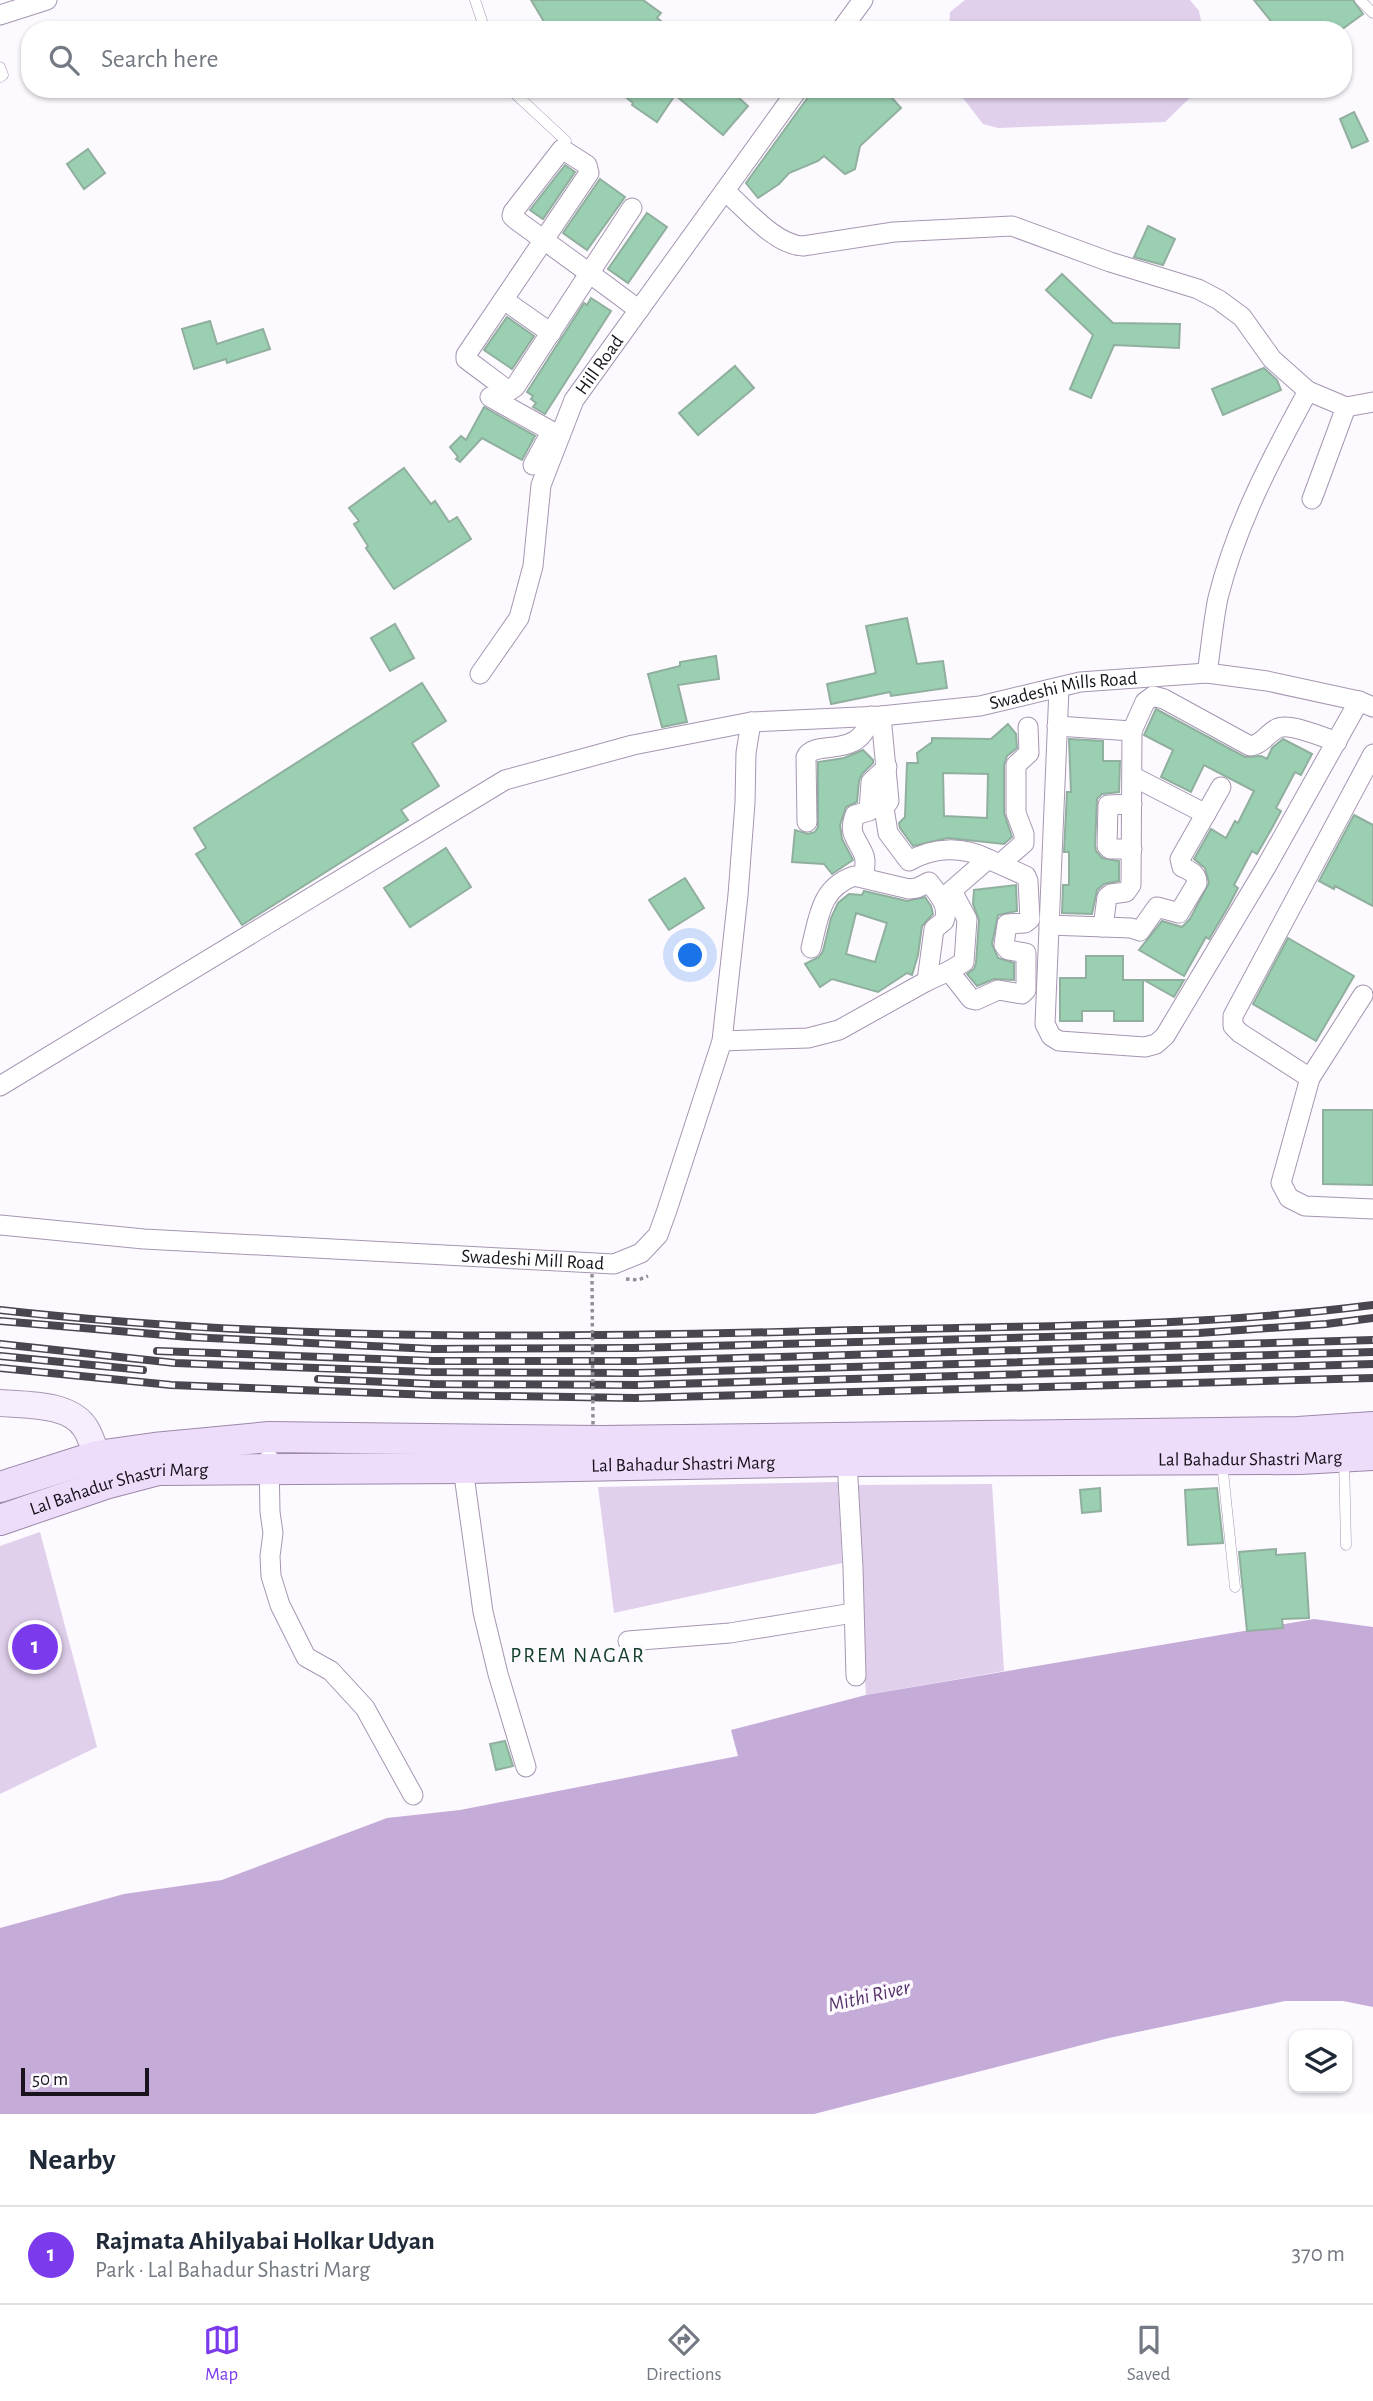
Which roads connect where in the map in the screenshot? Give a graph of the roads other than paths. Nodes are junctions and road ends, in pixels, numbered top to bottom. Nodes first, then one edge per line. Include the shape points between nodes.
1 (47, 0) edge
2 (475, 0) edge
3 (863, 0) edge
4 (1360, 0) edge
5 (1373, 13) edge
6 (0, 15) edge
7 (482, 21) edge
8 (848, 21) edge
9 (0, 67) edge
10 (0, 77) edge
11 (520, 98) edge
12 (791, 98) edge
13 (566, 141) dead end
14 (725, 191) junction
15 (632, 208) dead end
16 (544, 241) junction
17 (590, 274) junction
18 (504, 300) junction
19 (639, 310) junction
20 (551, 333) junction
21 (1308, 391) junction
22 (490, 397) dead end
23 (1373, 402) edge
24 (1346, 407) junction
25 (555, 434) junction
26 (533, 465) dead end
27 (1312, 499) dead end
28 (1207, 673) junction
29 (480, 674) dead end
30 (1059, 688) junction
31 (1366, 704) edge
32 (876, 716) junction
33 (751, 722) junction
34 (1057, 726) junction
35 (1028, 727) dead end
36 (1132, 731) junction
37 (1337, 742) junction
38 (1373, 754) edge
39 (1132, 776) junction
40 (1367, 782) edge
41 (1221, 787) dead end
42 (877, 808) junction
43 (1206, 814) junction
44 (807, 822) dead end
45 (909, 861) junction
46 (994, 861) junction
47 (864, 877) junction
48 (929, 882) junction
49 (947, 895) junction
50 (1049, 925) junction
51 (1103, 927) junction
52 (811, 948) dead end
53 (949, 971) junction
54 (927, 981) junction
55 (1363, 995) dead end
56 (722, 1041) junction
57 (1310, 1078) junction
58 (0, 1086) edge
59 (1373, 1209) edge
60 (0, 1225) edge
61 (0, 1403) edge
62 (1373, 1427) edge
63 (269, 1437) junction
64 (1299, 1445) junction
65 (1032, 1448) junction
66 (907, 1449) junction
67 (727, 1451) junction
68 (1359, 1456) edge
69 (156, 1459) junction
70 (1222, 1459) junction
71 (847, 1461) junction
72 (463, 1468) junction
73 (270, 1469) junction
74 (101, 1470) junction
75 (0, 1488) edge
76 (0, 1520) edge
77 (1346, 1545) dead end
78 (1235, 1587) dead end
79 (853, 1613) junction
80 (628, 1641) dead end
81 (856, 1676) dead end
82 (526, 1767) dead end
83 (413, 1795) dead end

1 - 6 street
2 - 7 lane
3 - 8 street
4 - 5 lane
9 - 10 lane
11 - 13 lane
12 - 14 street, Hill Road
14 - 19 street, Hill Road
14 - 21 street via 791,246 894,232 1012,226 1198,289 1242,317 1272,359
15 - 17 street
16 - 16 street via 590,171 562,149 513,212 514,219
16 - 17 street
16 - 18 street
17 - 19 street
17 - 20 street
18 - 20 street
18 - 20 street via 466,355 469,363 506,389 515,387
19 - 25 street, Hill Road
21 - 24 street
21 - 28 street via 1266,468 1232,556 1218,599
22 - 25 street
23 - 24 street
24 - 27 street
25 - 26 street
25 - 29 street, Hill Road via 541,485 533,566 519,618
28 - 30 street, Swadeshi Mills Road via 1080,682
28 - 31 street, Swadeshi Mills Road via 1267,681
30 - 32 street, Swadeshi Mills Road via 980,706
30 - 34 street
31 - 37 street
32 - 33 street, Swadeshi Mills Road
32 - 42 street via 887,767 871,782
32 - 44 street via 843,747 808,752
33 - 56 street, Swadeshi Mill Road
33 - 58 street, Swadeshi Mills Road via 634,745 505,780
34 - 36 street
34 - 50 street
35 - 46 street via 1029,753 1016,770 1016,813 1024,843
36 - 37 street via 1145,702 1153,696 1250,746 1287,726
36 - 39 street
37 - 50 street via 1165,1036 1156,1044 1059,1041 1051,1035 1045,1024
38 - 40 street
39 - 43 street
39 - 51 street via 1131,885 1126,892 1107,897
40 - 57 street via 1233,1016 1233,1026 1240,1033
41 - 43 street
42 - 45 street via 888,833
42 - 47 street via 853,818 854,839 864,854
43 - 51 street via 1180,859 1182,867 1197,877 1182,910 1175,914 1157,907 1140,930
45 - 46 street via 935,850 966,850
45 - 48 street
46 - 49 street
46 - 53 street via 1028,881 1030,919 1007,924 1004,945 1026,953 1026,990 1022,994 998,989 971,999
47 - 48 street via 909,889
47 - 52 street via 854,876 834,886 823,902
48 - 49 street
49 - 53 street via 967,919 964,962
49 - 54 street via 946,916 934,929
50 - 51 street
53 - 54 street
54 - 56 street via 839,1030 808,1038
55 - 57 street
56 - 60 street, Swadeshi Mill Road via 658,1235 641,1253 614,1264 144,1239
57 - 59 street via 1281,1183 1290,1198 1305,1206
61 - 74 street via 43,1407 77,1418 86,1428
62 - 64 main road, Lal Bahadur Shastri Marg
63 - 67 main road, Lal Bahadur Shastri Marg via 600,1441
63 - 69 main road, Lal Bahadur Shastri Marg
63 - 73 street
64 - 65 main road, Lal Bahadur Shastri Marg
64 - 68 main road, Lal Bahadur Shastri Marg
64 - 70 main road, Lal Bahadur Shastri Marg
65 - 66 main road, Lal Bahadur Shastri Marg
65 - 70 main road, Lal Bahadur Shastri Marg
66 - 67 main road, Lal Bahadur Shastri Marg
66 - 71 main road, Lal Bahadur Shastri Marg
67 - 71 main road, Lal Bahadur Shastri Marg
67 - 72 main road, Lal Bahadur Shastri Marg
68 - 77 lane
69 - 73 main road, Lal Bahadur Shastri Marg
69 - 74 main road, Lal Bahadur Shastri Marg
70 - 78 lane
71 - 79 street
72 - 73 main road, Lal Bahadur Shastri Marg
72 - 82 street via 483,1612
73 - 83 street via 271,1576 280,1605 306,1657 331,1671 365,1708
74 - 75 main road, Lal Bahadur Shastri Marg
74 - 76 main road, Lal Bahadur Shastri Marg
79 - 80 street via 730,1633
79 - 81 street

